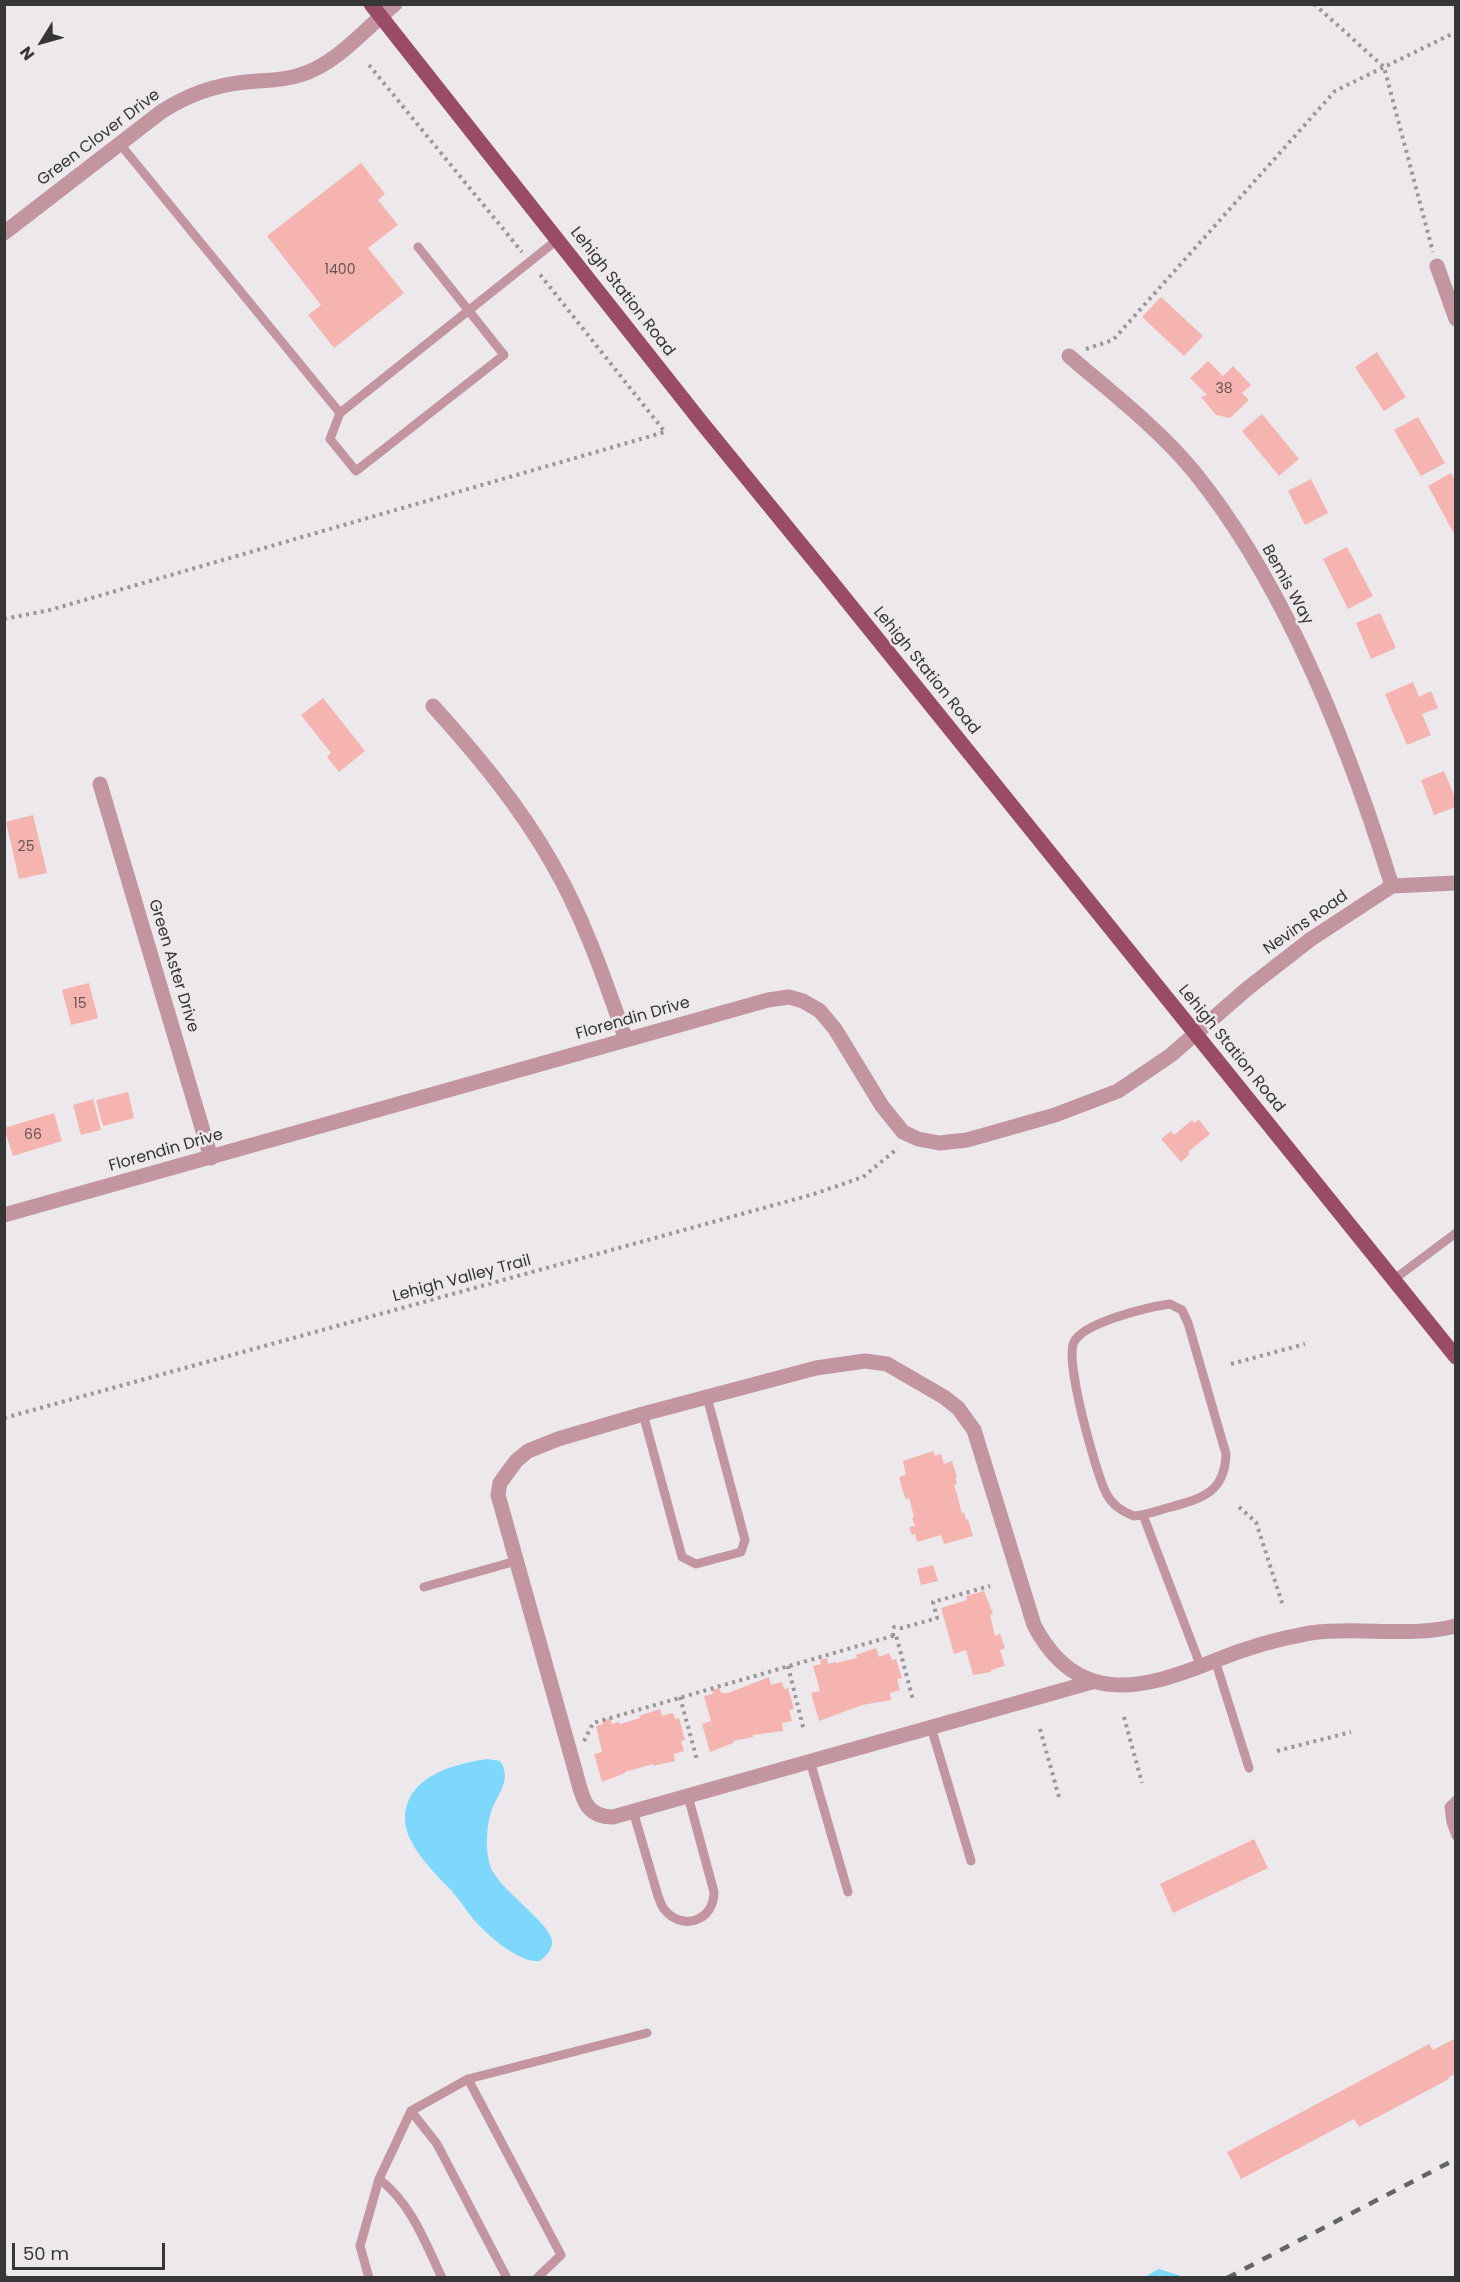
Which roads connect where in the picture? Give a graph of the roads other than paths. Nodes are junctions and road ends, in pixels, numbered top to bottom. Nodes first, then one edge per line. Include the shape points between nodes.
1 (395, 4) edge
2 (376, 10) edge
3 (120, 144) junction
4 (4, 232) edge
5 (557, 240) junction
6 (418, 247) dead end
7 (1437, 266) road end
8 (469, 311) junction
9 (1455, 319) edge
10 (1069, 356) road end
11 (340, 413) junction
12 (433, 706) dead end
13 (100, 784) dead end
14 (1455, 883) edge
15 (1392, 886) junction
16 (1195, 1034) junction
17 (626, 1040) junction
18 (211, 1158) junction
19 (4, 1215) edge
20 (1455, 1233) edge
21 (1393, 1280) junction
22 (1455, 1357) edge
23 (707, 1397) junction
24 (643, 1414) junction
25 (1143, 1515) junction
26 (516, 1561) junction
27 (424, 1587) dead end
28 (1455, 1626) edge
29 (1208, 1664) junction
30 (1092, 1682) junction
31 (931, 1727) junction
32 (810, 1761) junction
33 (1250, 1768) dead end
34 (688, 1796) junction
35 (1455, 1800) edge
36 (633, 1811) junction
37 (1455, 1836) edge
38 (971, 1861) dead end
39 (848, 1892) dead end
40 (647, 2033) dead end
41 (468, 2079) junction
42 (411, 2111) junction
43 (379, 2179) junction
44 (369, 2277) edge
45 (442, 2277) edge
46 (507, 2277) edge
47 (537, 2277) edge

1 - 2 street, Green Clover Drive
2 - 3 street, Green Clover Drive via 331,60 315,70 286,79 199,91 161,112
2 - 5 main road, Lehigh Station Road
3 - 4 street, Green Clover Drive
3 - 11 lane
5 - 8 lane
5 - 16 main road, Lehigh Station Road
6 - 8 lane
7 - 9 street
8 - 11 lane
8 - 11 lane via 504,355 356,471 330,439
10 - 15 street, Bemis Way via 1155,431 1195,472 1266,580 1304,654 1342,744
12 - 17 street via 477,755 553,864 604,978
13 - 18 street, Green Aster Drive
14 - 15 street
15 - 16 street, Nevins Road via 1311,939
16 - 17 street, Florendin Drive via 1172,1055 1118,1091 1055,1115 967,1140 939,1143 903,1132 882,1106 836,1029 820,1011 803,1001 768,1000
16 - 21 main road, Lehigh Station Road
17 - 18 street, Florendin Drive
18 - 19 street, Florendin Drive
20 - 21 lane
21 - 22 main road, Lehigh Station Road
23 - 24 street
23 - 24 lane via 745,1540 741,1552 696,1564 682,1557
23 - 30 street via 816,1368 865,1361 887,1364 944,1396 974,1430 1024,1598 1044,1644 1071,1671
24 - 26 street via 558,1439 528,1451 516,1461 500,1483 498,1495
25 - 25 lane via 1123,1511 1106,1493 1076,1390 1071,1359 1073,1342 1085,1330 1152,1307 1170,1305 1182,1310 1188,1323 1226,1454 1226,1467 1213,1491 1201,1499
25 - 29 lane
26 - 27 lane
26 - 36 street via 587,1808 602,1817
28 - 29 street via 1426,1631 1314,1633 1263,1644
29 - 30 street via 1146,1683
29 - 33 lane
30 - 31 street
31 - 32 street
31 - 38 lane
32 - 34 street
32 - 39 lane
34 - 36 street
34 - 36 lane via 714,1892 714,1905 697,1920 685,1921 664,1909
35 - 37 lane via 1449,1807
40 - 41 lane
41 - 42 lane
41 - 47 lane via 561,2255
42 - 43 lane
42 - 46 lane via 437,2144
43 - 44 lane via 360,2246
43 - 45 lane via 403,2202

